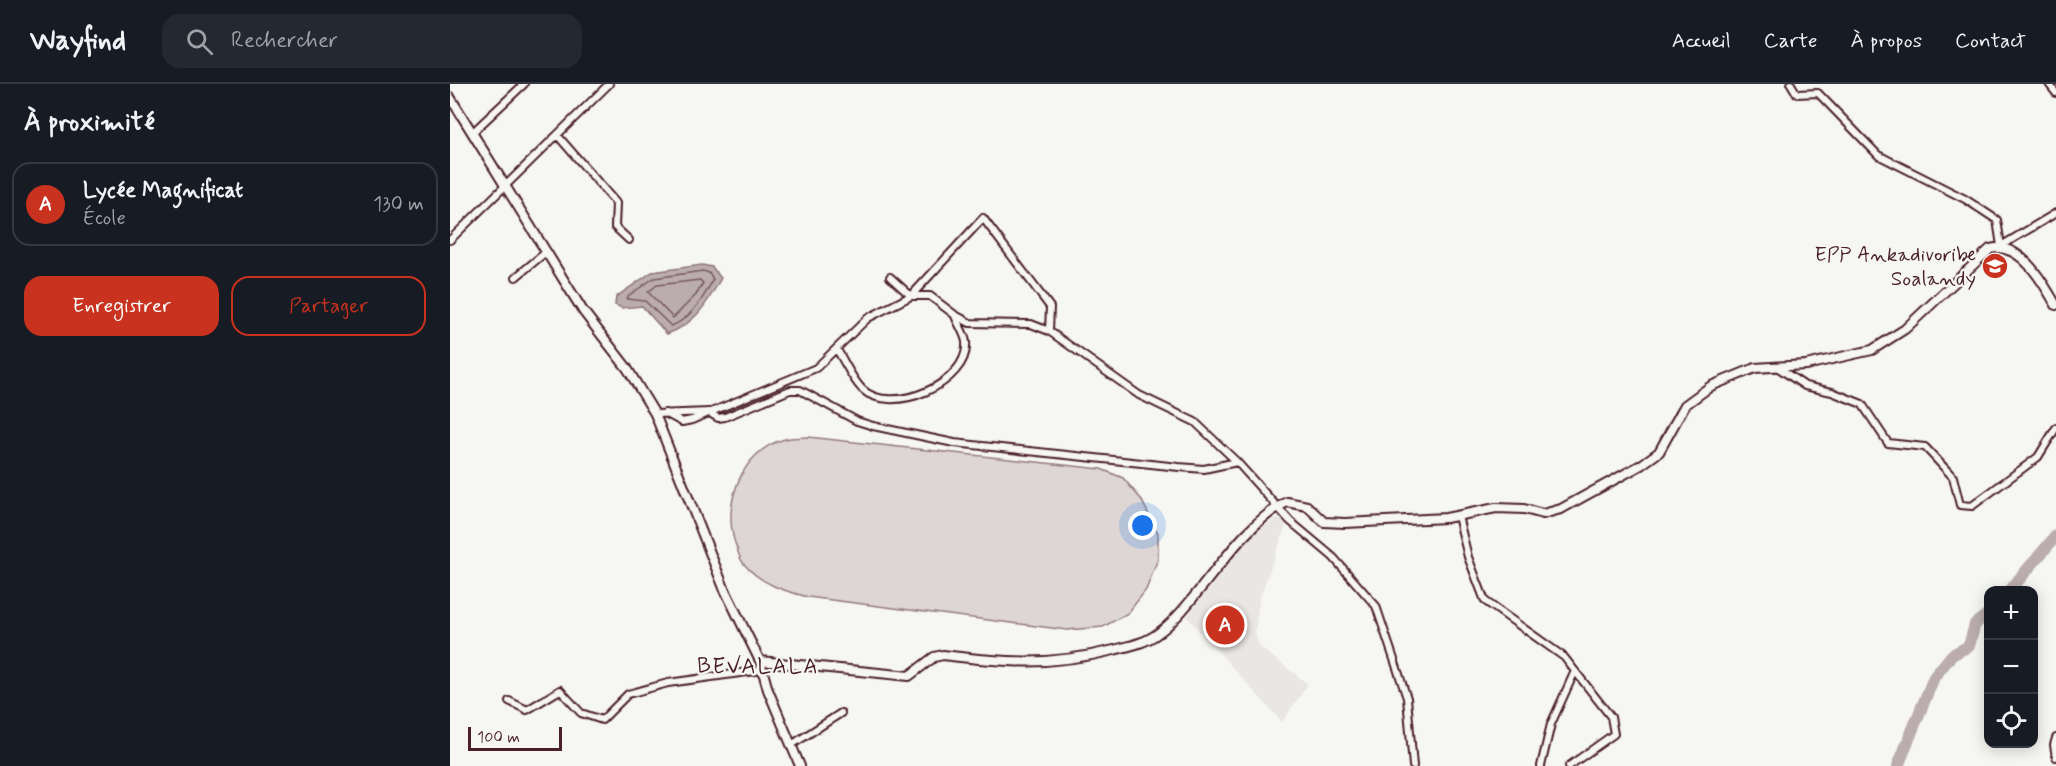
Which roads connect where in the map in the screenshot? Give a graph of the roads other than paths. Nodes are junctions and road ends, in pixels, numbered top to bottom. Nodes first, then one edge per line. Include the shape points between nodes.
1 (524, 84) edge
2 (609, 84) edge
3 (1791, 84) edge
4 (2049, 84) edge
5 (2056, 93) edge
6 (450, 97) edge
7 (473, 132) junction
8 (558, 136) junction
9 (506, 187) junction
10 (2056, 213) edge
11 (450, 240) edge
12 (629, 240) dead end
13 (2001, 246) junction
14 (546, 252) junction
15 (516, 277) dead end
16 (890, 277) dead end
17 (911, 296) junction
18 (2056, 305) edge
19 (955, 315) junction
20 (1049, 331) junction
21 (837, 350) junction
22 (1777, 367) junction
23 (711, 412) junction
24 (656, 414) junction
25 (2056, 428) edge
26 (1237, 462) junction
27 (1278, 506) junction
28 (1458, 516) junction
29 (760, 661) junction
30 (762, 670) junction
31 (1575, 671) junction
32 (509, 701) dead end
33 (842, 713) dead end
34 (2056, 738) edge
35 (793, 744) junction
36 (2056, 757) edge
37 (800, 766) edge
38 (1413, 766) edge
39 (1541, 766) edge
40 (1569, 766) edge

1 - 7 street
2 - 8 street
3 - 13 street via 1797,94 1818,93 1878,155 1965,199 1997,220
4 - 5 street
6 - 7 street
7 - 9 street
8 - 9 street
8 - 12 street via 616,203 615,227
9 - 11 street
9 - 14 street
10 - 13 street
13 - 18 street via 2011,249 2042,280
13 - 22 street via 1990,249 1905,329 1872,350 1806,365
14 - 15 street
14 - 24 street
16 - 17 street
17 - 19 street via 930,296
17 - 20 street via 983,218 1050,307
17 - 21 street via 868,318
19 - 20 street via 970,323 1031,324
19 - 21 street via 966,342 963,363 945,381 911,398 883,399 863,390
20 - 26 street via 1139,395 1196,422
21 - 23 street via 799,377
22 - 25 street via 1806,386 1862,404 1888,443 1925,447 1953,477 1960,505 1972,506 2038,457
22 - 28 street via 1755,368 1711,386 1685,405 1659,452 1561,509 1543,514 1496,508
23 - 24 street
23 - 26 street via 725,417 790,390 800,390 857,421 954,442 1204,469
24 - 29 street via 724,588
26 - 27 street
27 - 28 street via 1287,502 1307,506 1324,522 1345,524
27 - 29 street via 1227,555 1182,611 1157,635 1139,644 1078,659 1046,662 1011,663 943,655 934,657 909,676
27 - 38 street via 1290,521 1333,556 1376,606 1407,698
28 - 31 street via 1485,601 1564,657
29 - 30 street
30 - 32 street via 668,682 628,694 602,720 581,713 560,690 527,710
30 - 35 street
31 - 39 street via 1551,724
31 - 40 street via 1611,717 1614,734
33 - 35 street
34 - 36 street
35 - 37 street

